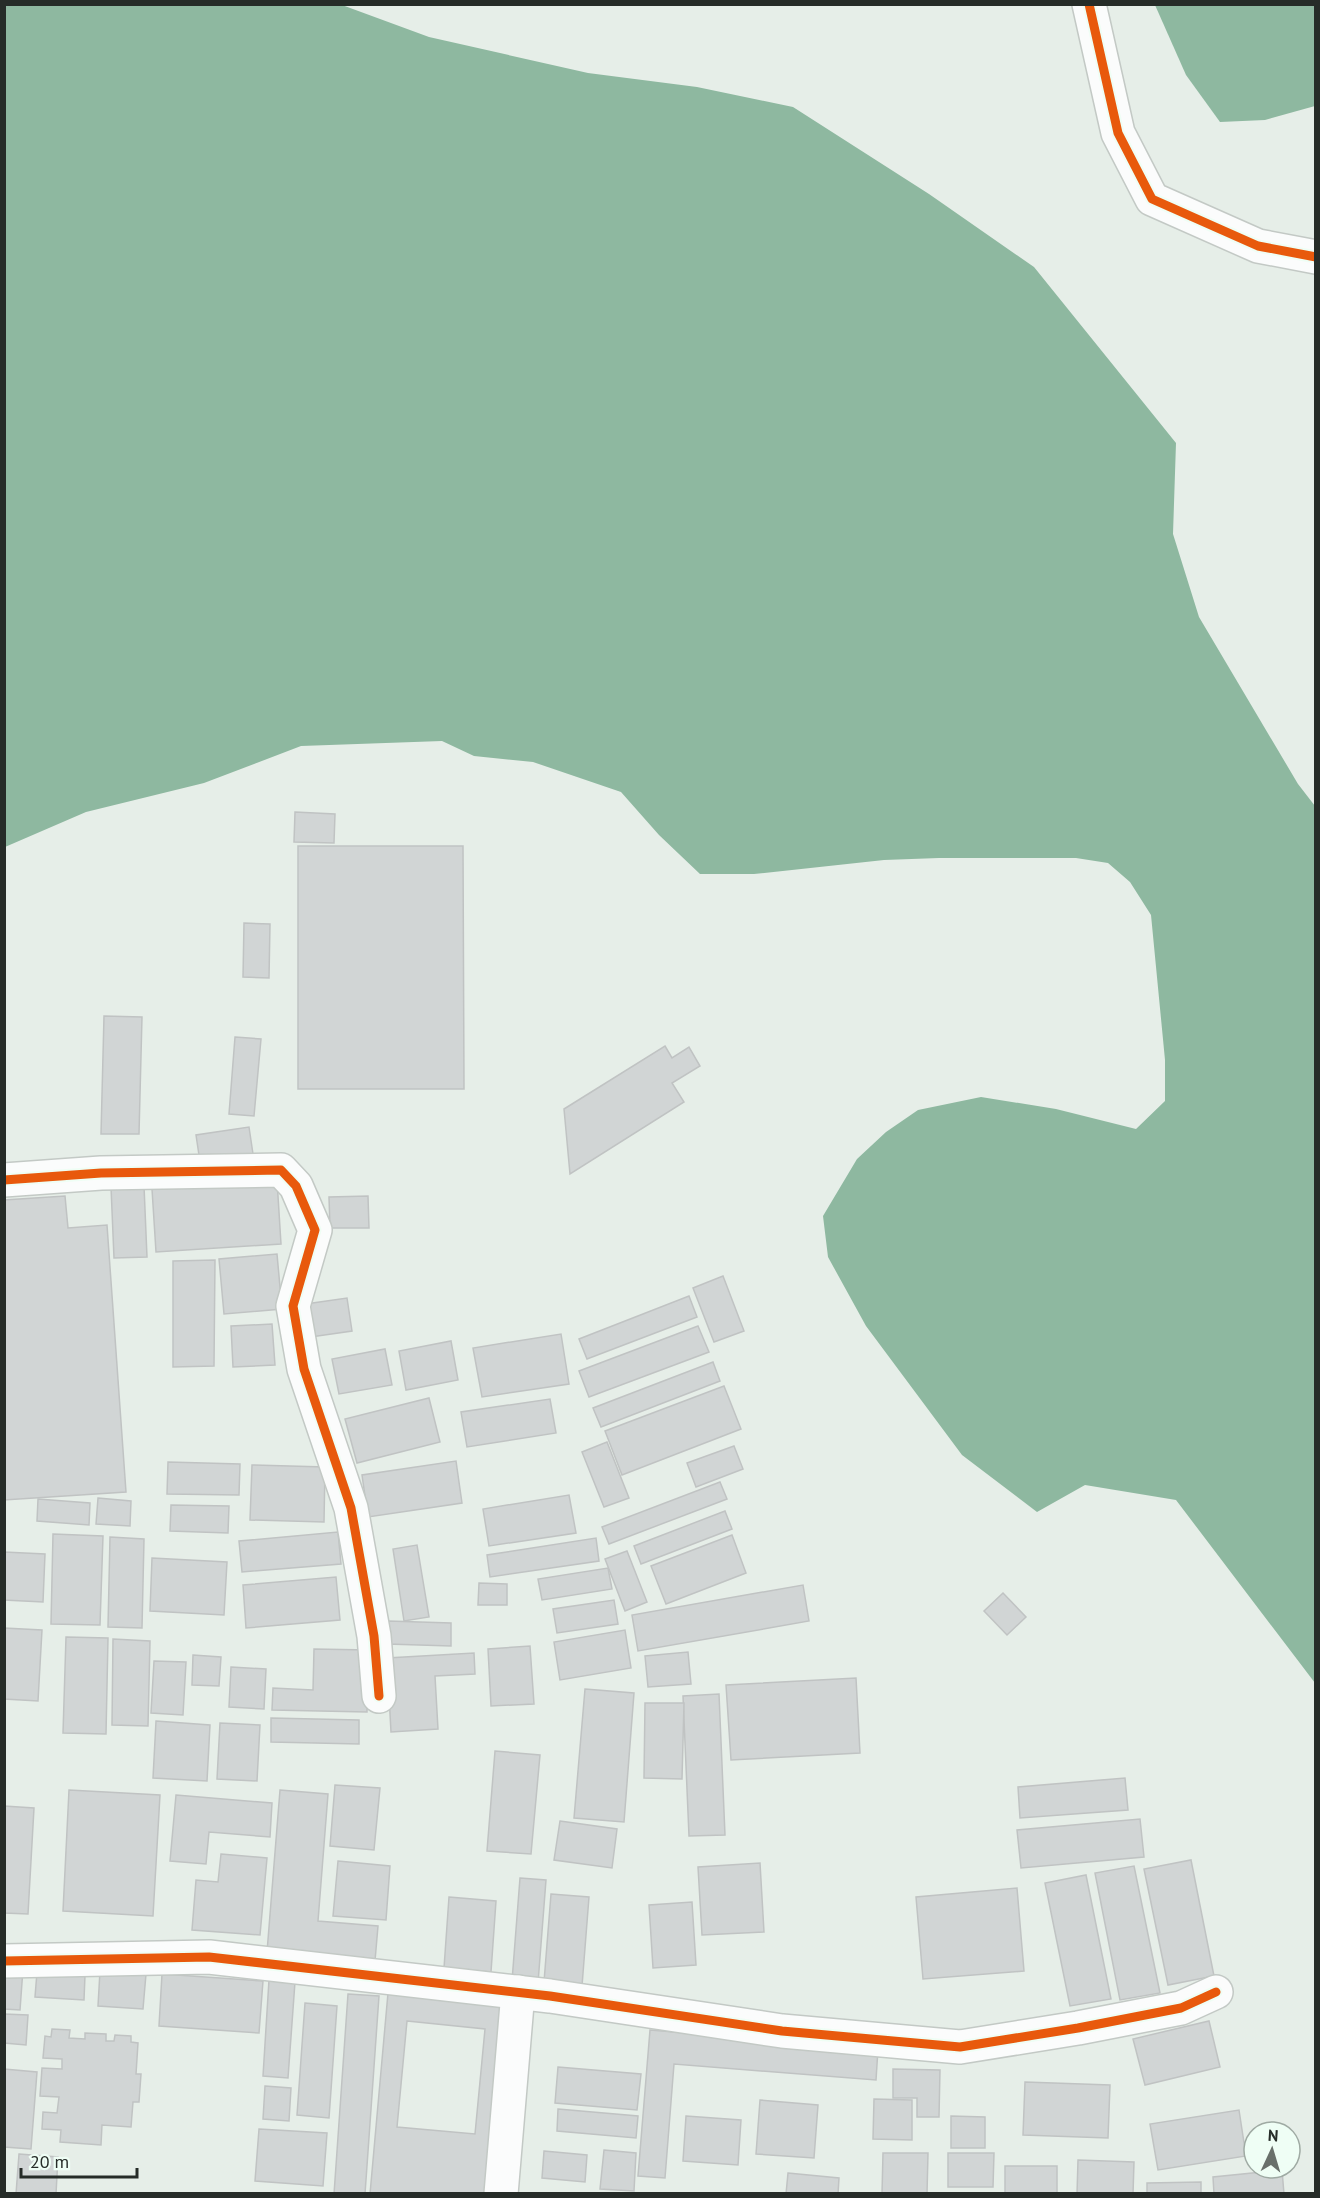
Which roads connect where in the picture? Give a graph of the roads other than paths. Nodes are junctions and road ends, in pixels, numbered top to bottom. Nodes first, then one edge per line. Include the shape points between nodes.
1 (1089, 4) edge
2 (1316, 257) edge
3 (4, 1180) edge
4 (379, 1696) dead end
5 (4, 1961) edge
6 (518, 1992) junction
7 (1216, 1992) dead end
8 (501, 2193) edge

1 - 2 street via 1118,133 1152,200 1258,246
3 - 4 street via 101,1173 281,1170 296,1186 315,1230 293,1306 304,1369 351,1508 375,1636
5 - 6 street via 209,1957
6 - 7 street via 782,2031 960,2047 1181,2008
6 - 8 street

